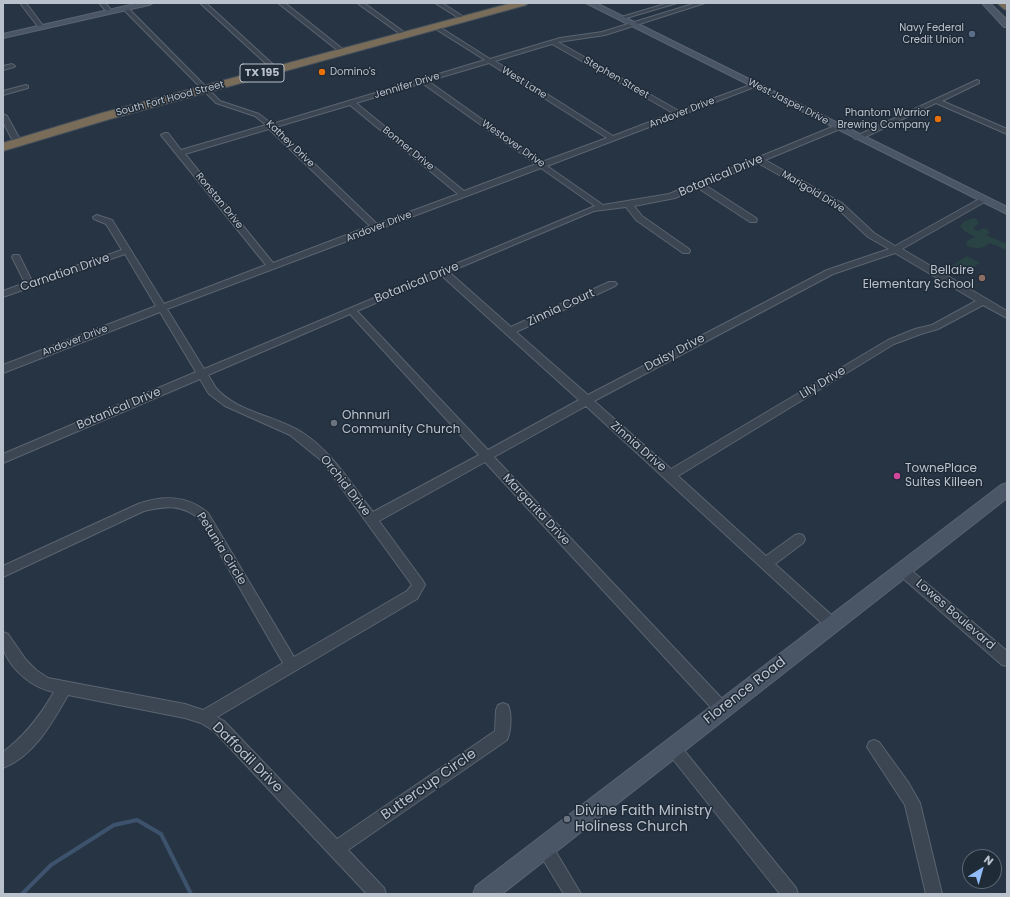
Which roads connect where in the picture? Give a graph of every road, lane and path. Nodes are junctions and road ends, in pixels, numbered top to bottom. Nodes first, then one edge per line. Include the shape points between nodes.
1 (24, 3) edge
2 (102, 3) edge
3 (149, 3) edge
4 (203, 3) edge
5 (281, 3) edge
6 (360, 3) edge
7 (438, 3) edge
8 (519, 3) edge
9 (590, 3) edge
10 (674, 3) edge
11 (702, 3) edge
12 (986, 3) edge
13 (1002, 3) edge
14 (1007, 7) edge
15 (125, 8) junction
16 (110, 12) junction
17 (621, 18) junction
18 (464, 19) junction
19 (633, 25) junction
20 (1007, 25) edge
21 (41, 27) junction
22 (436, 27) junction
23 (405, 35) junction
24 (3, 36) edge
25 (554, 42) junction
26 (343, 52) junction
27 (489, 61) junction
28 (12, 66) dead end
29 (3, 68) edge
30 (276, 70) junction
31 (423, 81) junction
32 (977, 82) dead end
33 (755, 86) junction
34 (26, 87) dead end
35 (204, 89) junction
36 (3, 94) edge
37 (938, 101) junction
38 (351, 102) junction
39 (679, 114) junction
40 (3, 116) edge
41 (272, 126) junction
42 (837, 127) junction
43 (1007, 132) edge
44 (165, 134) dead end
45 (858, 137) junction
46 (613, 139) junction
47 (18, 143) junction
48 (3, 147) edge
49 (180, 153) junction
50 (758, 160) junction
51 (543, 165) junction
52 (699, 186) junction
53 (464, 195) junction
54 (984, 200) junction
55 (628, 204) junction
56 (601, 207) junction
57 (1007, 211) edge
58 (97, 217) dead end
59 (753, 220) dead end
60 (377, 228) junction
61 (894, 250) junction
62 (126, 251) junction
63 (686, 251) dead end
64 (16, 257) dead end
65 (272, 267) junction
66 (443, 272) junction
67 (612, 284) dead end
68 (30, 285) junction
69 (3, 294) edge
70 (982, 301) junction
71 (162, 308) junction
72 (351, 310) junction
73 (1007, 315) edge
74 (509, 332) junction
75 (3, 369) edge
76 (203, 373) junction
77 (586, 401) junction
78 (485, 455) junction
79 (3, 459) edge
80 (670, 475) junction
81 (1007, 489) edge
82 (371, 519) junction
83 (799, 539) dead end
84 (766, 563) junction
85 (902, 570) junction
86 (3, 572) edge
87 (832, 624) junction
88 (3, 638) edge
89 (1007, 660) edge
90 (292, 665) junction
91 (64, 688) junction
92 (722, 709) junction
93 (503, 710) dead end
94 (204, 717) junction
95 (673, 748) junction
96 (874, 748) dead end
97 (3, 761) edge
98 (544, 848) junction
99 (336, 849) junction
100 (378, 894) edge
101 (484, 894) edge
102 (573, 894) edge
103 (790, 894) edge
104 (934, 894) edge

1 - 21 street
2 - 16 street
3 - 15 street
4 - 30 street
5 - 26 street
6 - 23 street
7 - 18 street
8 - 18 highway, South Fort Hood Street / TX 195
9 - 17 street, West Jasper Drive
10 - 17 street
11 - 19 street, Jennifer Drive
12 - 20 street
13 - 14 highway
15 - 16 street
15 - 35 street, Kathey Drive
16 - 21 street
17 - 19 street, West Jasper Drive
18 - 22 highway, South Fort Hood Street / TX 195
19 - 25 street, Jennifer Drive via 603,34
19 - 33 street, West Jasper Drive
21 - 24 street
22 - 23 highway, South Fort Hood Street / TX 195
22 - 27 street, West Lane
23 - 26 highway, South Fort Hood Street / TX 195
25 - 27 street, Jennifer Drive
25 - 39 street, Stephen Street
26 - 30 highway, South Fort Hood Street / TX 195
27 - 31 street, Jennifer Drive
27 - 46 street, West Lane
28 - 29 street
30 - 35 highway, South Fort Hood Street / TX 195
31 - 38 street, Jennifer Drive
31 - 51 street, Westover Drive
32 - 37 street
33 - 39 street, Andover Drive
33 - 42 street, West Jasper Drive
34 - 36 street
35 - 41 street, Kathey Drive via 218,102 257,115
35 - 47 highway, South Fort Hood Street / TX 195
37 - 43 street
37 - 45 street
38 - 41 street, Jennifer Drive
38 - 53 street, Bonner Drive
39 - 46 street, Andover Drive
40 - 47 street
41 - 49 street, Jennifer Drive
41 - 60 street, Kathey Drive
42 - 45 street, West Jasper Drive
42 - 50 street, Botanical Drive
44 - 49 street, Ronstan Drive
45 - 54 street, West Jasper Drive
46 - 51 street, Andover Drive
47 - 48 highway, South Fort Hood Street / TX 195
49 - 65 street, Ronstan Drive
50 - 52 street, Botanical Drive
50 - 61 street, Marigold Drive via 839,205 870,236
51 - 53 street, Andover Drive
51 - 56 street, Westover Drive
52 - 55 street, Botanical Drive via 663,198
52 - 59 street
53 - 60 street, Andover Drive
54 - 57 street, West Jasper Drive
54 - 61 street, Daisy Drive
55 - 56 street, Botanical Drive
55 - 63 street via 639,218
56 - 66 street, Botanical Drive
58 - 62 street, Orchid Drive via 109,222
60 - 65 street, Andover Drive
61 - 70 street, Marigold Drive
61 - 77 street, Daisy Drive via 830,272
62 - 68 street, Carnation Drive
62 - 71 street, Orchid Drive
64 - 68 street
65 - 71 street, Andover Drive
66 - 72 street, Botanical Drive
66 - 74 street, Zinnia Drive
67 - 74 street, Zinnia Court
68 - 69 street, Carnation Drive
70 - 73 street, Marigold Drive
70 - 80 street, Lily Drive via 935,327 891,342
71 - 75 street, Andover Drive
71 - 76 street, Orchid Drive
72 - 76 street, Botanical Drive
72 - 78 street, Margarita Drive
74 - 77 street, Zinnia Drive
76 - 79 street, Botanical Drive
76 - 82 street, Orchid Drive via 213,391 227,404 281,426 316,449 326,458
77 - 78 street, Daisy Drive
77 - 80 street, Zinnia Drive
78 - 82 street, Daisy Drive
78 - 92 street, Margarita Drive
80 - 84 street, Zinnia Drive
81 - 85 street, Florence Road
82 - 90 street, Orchid Drive via 419,585 412,595
83 - 84 street
84 - 87 street, Zinnia Drive
85 - 87 street, Florence Road
85 - 89 street, Lowes Boulevard
86 - 90 street, Petunia Circle via 142,507 162,502 183,504 197,509 204,516
87 - 92 street, Florence Road
88 - 91 street, Daffodil Drive via 28,674 46,684
90 - 94 street, Orchid Drive
91 - 94 street, Daffodil Drive via 185,711
91 - 97 street via 41,728 17,752
92 - 95 street, Florence Road
93 - 99 street, Buttercup Circle via 502,735
94 - 99 street, Daffodil Drive via 219,726
95 - 98 street, Florence Road
95 - 103 street
96 - 104 street via 912,803
98 - 101 street, Florence Road
98 - 102 street
99 - 100 street, Daffodil Drive

